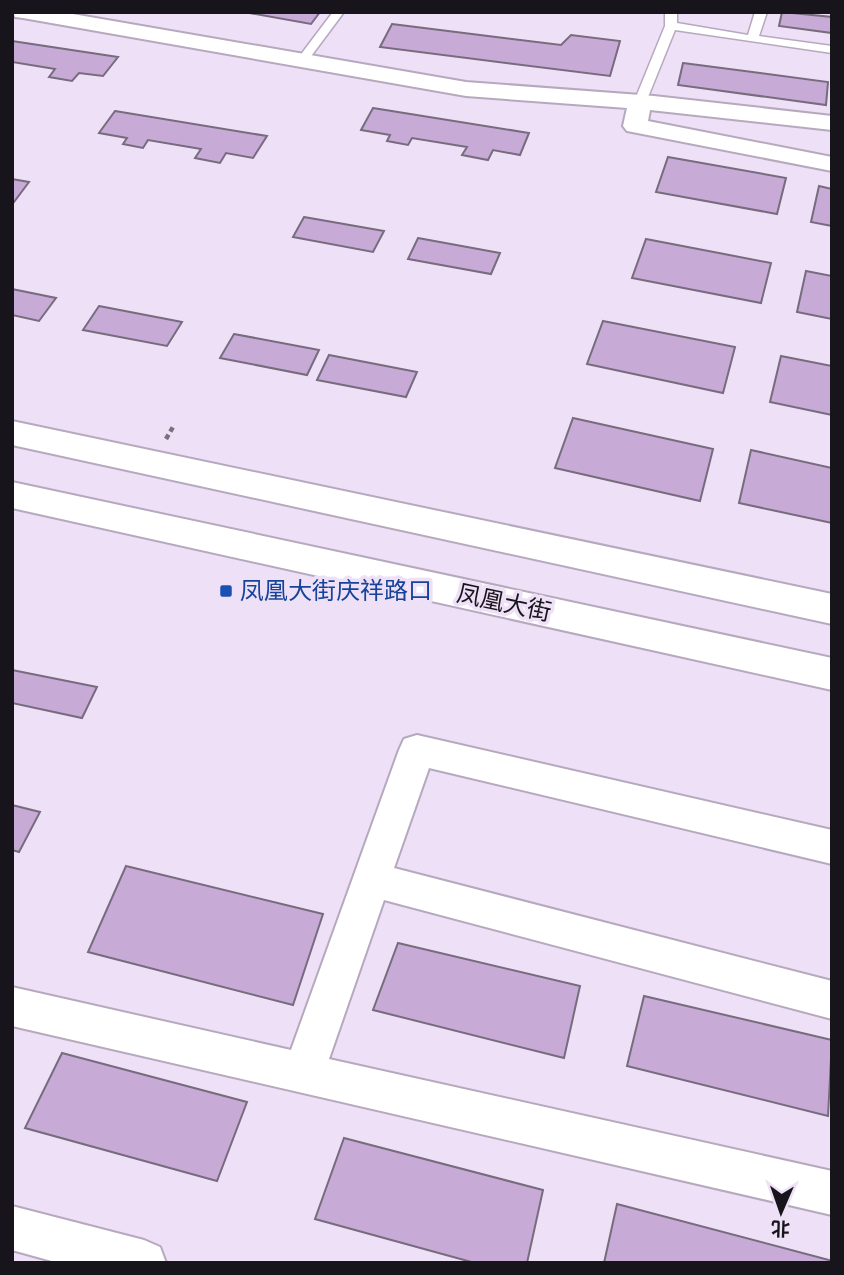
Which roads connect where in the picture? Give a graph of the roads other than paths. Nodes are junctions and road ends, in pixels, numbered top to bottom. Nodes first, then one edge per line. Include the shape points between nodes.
1 (23, 12) edge
2 (339, 12) edge
3 (671, 12) edge
4 (761, 12) edge
5 (671, 26) junction
6 (752, 39) junction
7 (832, 50) edge
8 (302, 61) junction
9 (640, 102) junction
10 (832, 123) edge
11 (832, 164) edge
12 (12, 433) edge
13 (12, 495) edge
14 (832, 609) edge
15 (832, 674) edge
16 (832, 846) edge
17 (371, 879) junction
18 (832, 1000) edge
19 (12, 1006) edge
20 (303, 1074) junction
21 (832, 1193) edge
22 (12, 1227) edge
23 (144, 1263) edge

1 - 8 street
2 - 8 lane
3 - 5 lane
4 - 6 lane
5 - 6 lane
5 - 9 lane
6 - 7 lane
8 - 9 street via 467,89
9 - 10 street
9 - 11 street via 635,126
12 - 14 main road
13 - 15 main road, 凤凰大街
16 - 17 street via 417,750
17 - 18 street
17 - 20 street
19 - 20 street
20 - 21 street
22 - 23 street

